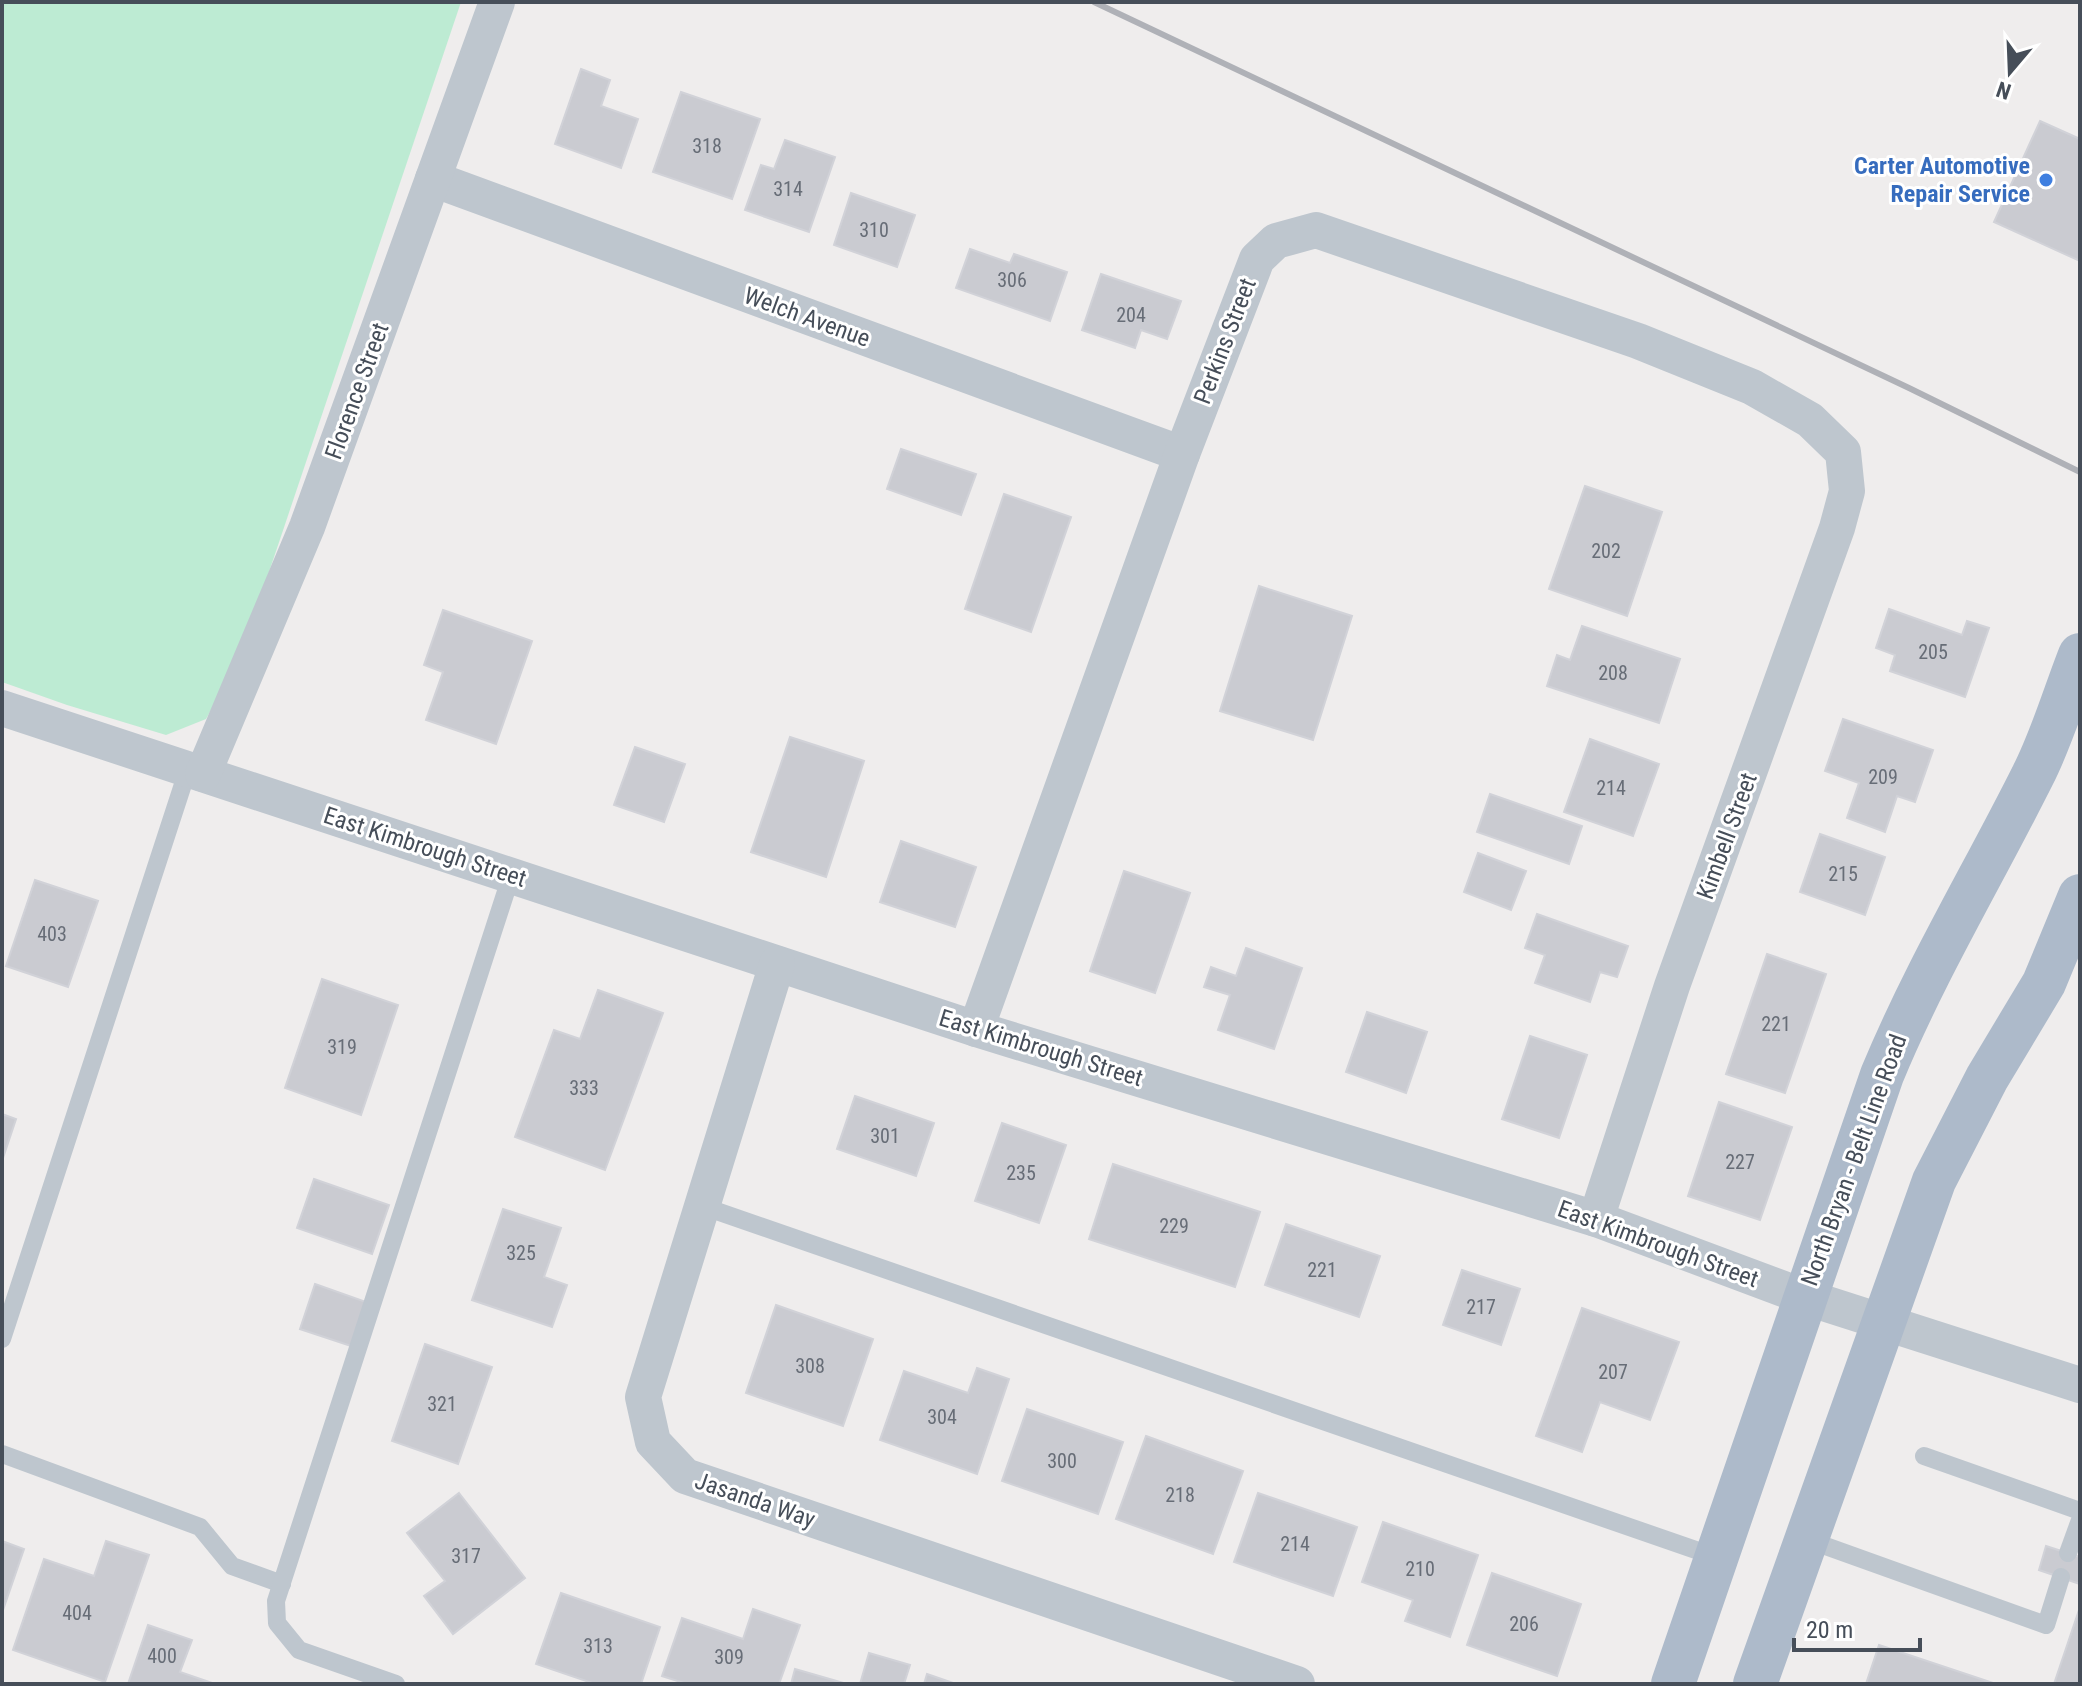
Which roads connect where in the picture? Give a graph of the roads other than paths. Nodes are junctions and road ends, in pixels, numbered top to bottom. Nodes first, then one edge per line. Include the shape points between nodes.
1 (497, 2) edge
2 (433, 179) junction
3 (1843, 452) joint
4 (1182, 454) junction
5 (2080, 655) edge
6 (2, 708) edge
7 (196, 772) junction
8 (511, 876) junction
9 (2080, 896) edge
10 (777, 964) junction
11 (976, 1029) junction
12 (702, 1206) junction
13 (1596, 1219) junction
14 (1805, 1297) junction
15 (1883, 1323) junction
16 (2, 1339) edge
17 (2080, 1385) edge
18 (2, 1454) edge
19 (1924, 1456) dead end
20 (2080, 1511) edge
21 (2080, 1520) edge
22 (1806, 1539) junction
23 (2068, 1553) dead end
24 (1716, 1557) junction
25 (2061, 1577) dead end
26 (282, 1584) junction
27 (396, 1684) edge
28 (1297, 1684) edge
29 (1673, 1684) edge
30 (1755, 1684) edge

1 - 2 street, Florence Street
2 - 4 street, Welch Avenue
2 - 7 street, Florence Street via 307,527
3 - 4 street, Perkins Street via 1810,420 1752,387 1638,341 1316,230 1276,241 1257,259
3 - 13 street, Kimbell Street via 1847,491 1837,528 1672,986
4 - 11 street, Perkins Street
5 - 14 main road, North Bryan - Belt Line Road via 2035,772 1903,1024
6 - 7 street, East Kimbrough Street
7 - 8 street, East Kimbrough Street
7 - 16 lane
8 - 10 street, East Kimbrough Street
8 - 26 lane
9 - 15 main road via 2044,983 1934,1181
10 - 11 street, East Kimbrough Street
10 - 12 street, Jasanda Way
11 - 13 street, East Kimbrough Street
12 - 24 lane
12 - 28 street, Jasanda Way via 643,1397 653,1442 685,1476
13 - 14 street, East Kimbrough Street
14 - 15 street, East Kimbrough Street
14 - 24 main road, North Bryan - Belt Line Road
15 - 17 street, East Kimbrough Street
15 - 22 main road
18 - 26 lane via 200,1527 232,1566
19 - 20 lane
21 - 23 lane
22 - 25 lane via 2046,1625
22 - 30 main road
24 - 29 main road, North Bryan - Belt Line Road
26 - 27 lane via 277,1623 299,1650

